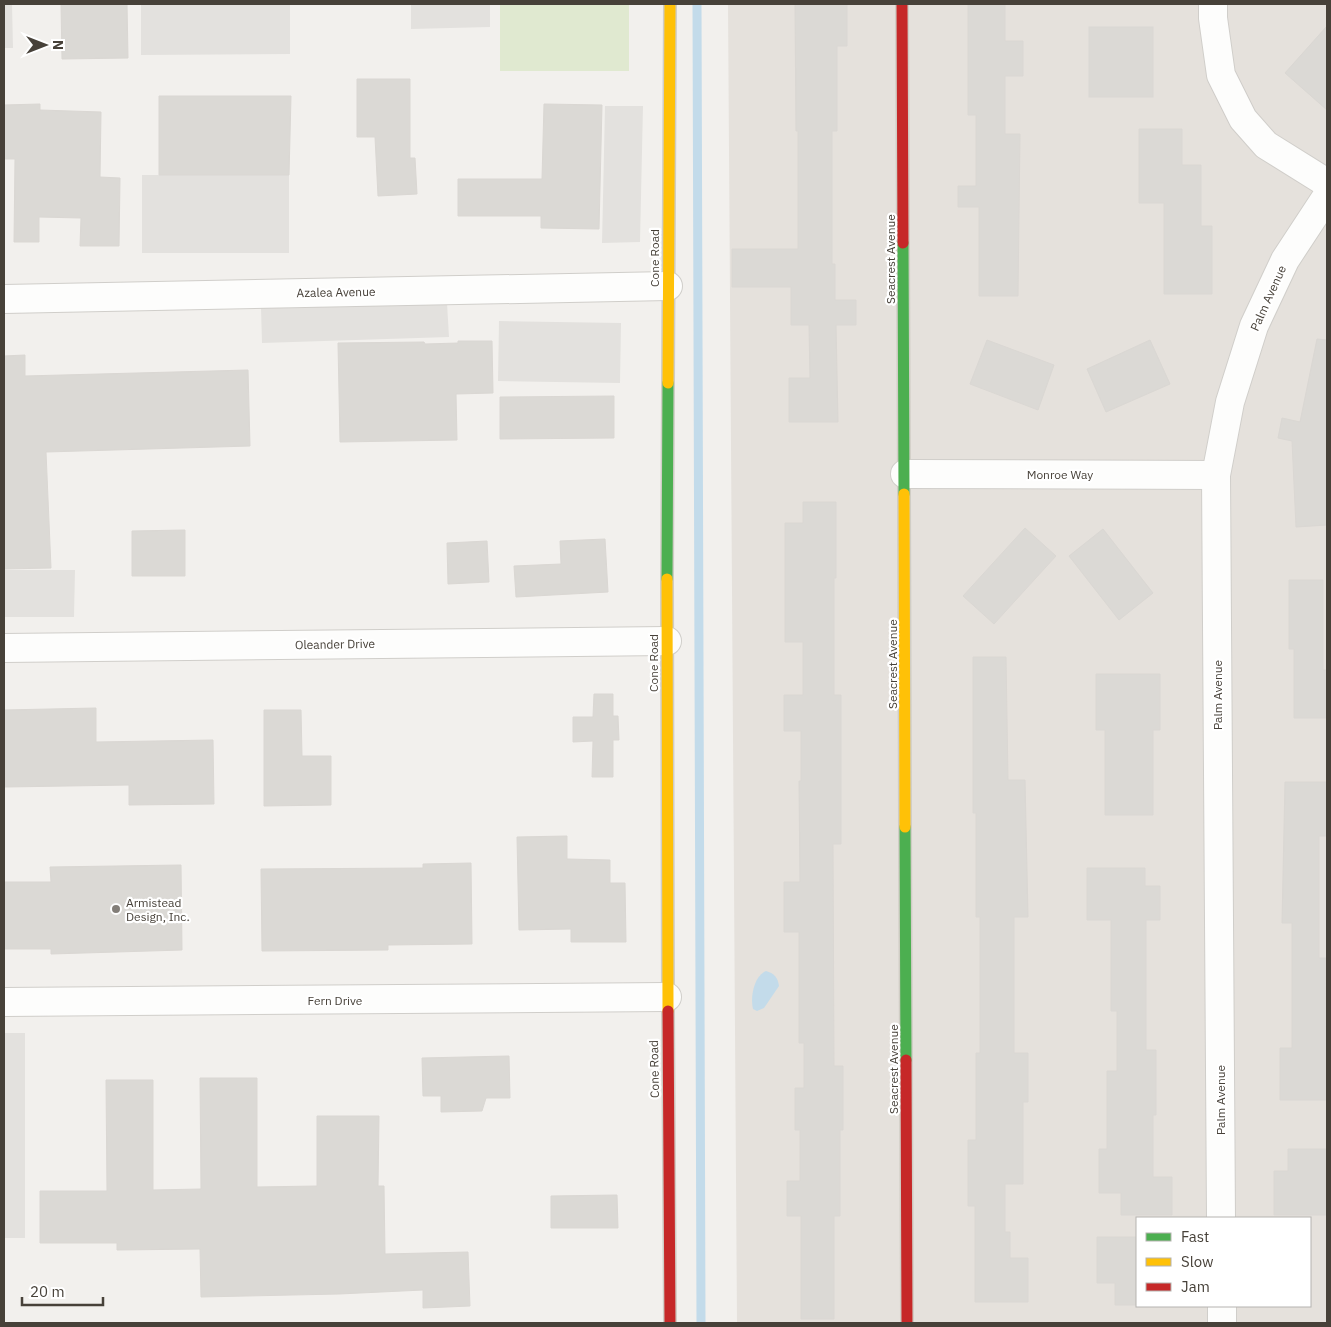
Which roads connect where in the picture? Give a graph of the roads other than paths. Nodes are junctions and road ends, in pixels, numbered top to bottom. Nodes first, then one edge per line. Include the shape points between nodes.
1 (670, 4) edge
2 (902, 4) edge
3 (1213, 4) edge
4 (1327, 183) edge
5 (1327, 196) edge
6 (668, 286) junction
7 (4, 299) edge
8 (905, 474) junction
9 (1216, 475) junction
10 (667, 640) junction
11 (4, 648) edge
12 (667, 997) junction
13 (4, 1002) edge
14 (1221, 1217) edge
15 (1222, 1307) edge
16 (670, 1323) edge
17 (907, 1323) edge
18 (1222, 1323) edge

1 - 6 street, Cone Road
2 - 8 street, Seacrest Avenue
3 - 4 street via 1221,75 1243,119 1266,144
5 - 9 street, Palm Avenue via 1284,260 1254,326 1230,402
6 - 7 street, Azalea Avenue
6 - 10 street, Cone Road
8 - 9 street, Monroe Way
8 - 17 street, Seacrest Avenue
9 - 14 street, Palm Avenue
10 - 11 street, Oleander Drive
10 - 12 street, Cone Road
12 - 13 street, Fern Drive
12 - 16 street, Cone Road
15 - 18 street

